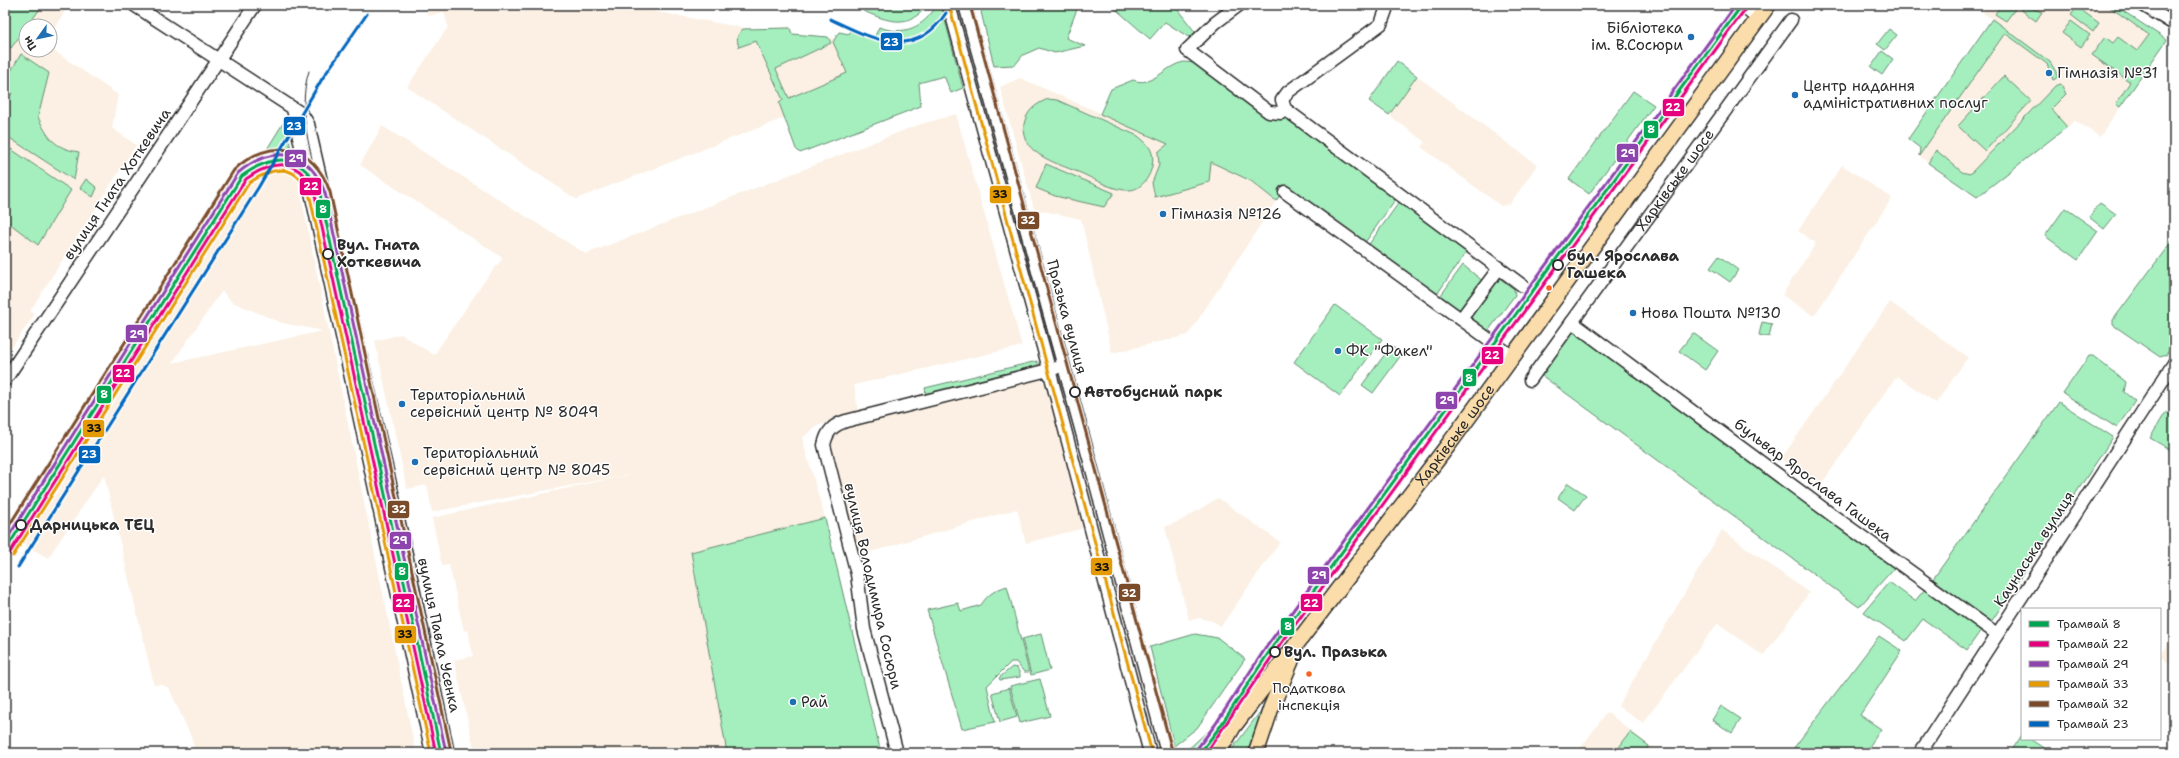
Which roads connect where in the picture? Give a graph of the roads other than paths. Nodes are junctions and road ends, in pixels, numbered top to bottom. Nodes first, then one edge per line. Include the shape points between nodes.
1 (134, 5) edge
2 (255, 5) edge
3 (949, 5) edge
4 (965, 5) edge
5 (1240, 5) edge
6 (1383, 5) edge
7 (1741, 5) edge
8 (1768, 5) edge
9 (2143, 5) edge
10 (1758, 19) junction
11 (1792, 20) dead end
12 (2174, 24) edge
13 (218, 60) junction
14 (985, 82) junction
15 (970, 87) junction
16 (1285, 109) junction
17 (293, 110) junction
18 (1285, 192) dead end
19 (1498, 268) junction
20 (1523, 286) dead end
21 (1461, 319) junction
22 (1572, 322) junction
23 (1512, 356) junction
24 (2174, 363) edge
25 (1063, 366) junction
26 (1049, 370) junction
27 (5, 380) edge
28 (1530, 380) dead end
29 (1309, 629) junction
30 (1997, 634) junction
31 (432, 753) edge
32 (448, 753) edge
33 (897, 753) edge
34 (1150, 753) edge
35 (1167, 753) edge
36 (1218, 753) edge
37 (1256, 753) edge
38 (1920, 753) edge

1 - 13 street, вулиця Павла Усенка
2 - 13 street, вулиця Гната Хоткевича
3 - 15 street, Празька вулиця
4 - 14 street, Празька вулиця
5 - 16 street via 1215,23 1187,50 1270,112 1281,113
6 - 16 street via 1386,10 1381,24 1288,92 1282,100
7 - 10 street
8 - 10 main road, Харківське шосе
9 - 12 street
10 - 23 main road, Харківське шосе
11 - 22 street, Харківське шосе
13 - 17 street, вулиця Павла Усенка
13 - 27 street, вулиця Гната Хоткевича
14 - 15 street
14 - 25 street, Празька вулиця
15 - 26 street, Празька вулиця
16 - 19 street
17 - 31 street, вулиця Павла Усенка
17 - 32 street, вулиця Павла Усенка via 304,116 310,129
18 - 21 street
19 - 20 street
19 - 21 street
21 - 23 street
22 - 28 street, Харківське шосе
22 - 30 street, бульвар Ярослава Гашека
23 - 29 main road, Харківське шосе
24 - 30 street, Каунаська вулиця
25 - 26 street, вулиця Володимира Сосюри
25 - 35 street, Празька вулиця
26 - 33 street, вулиця Володимира Сосюри via 846,420 834,425 826,436 824,445 857,574 864,629
26 - 34 street, Празька вулиця
29 - 36 main road, Харківське шосе via 1233,727
29 - 37 main road, Харківське шосе via 1282,682
30 - 38 street, Каунаська вулиця

